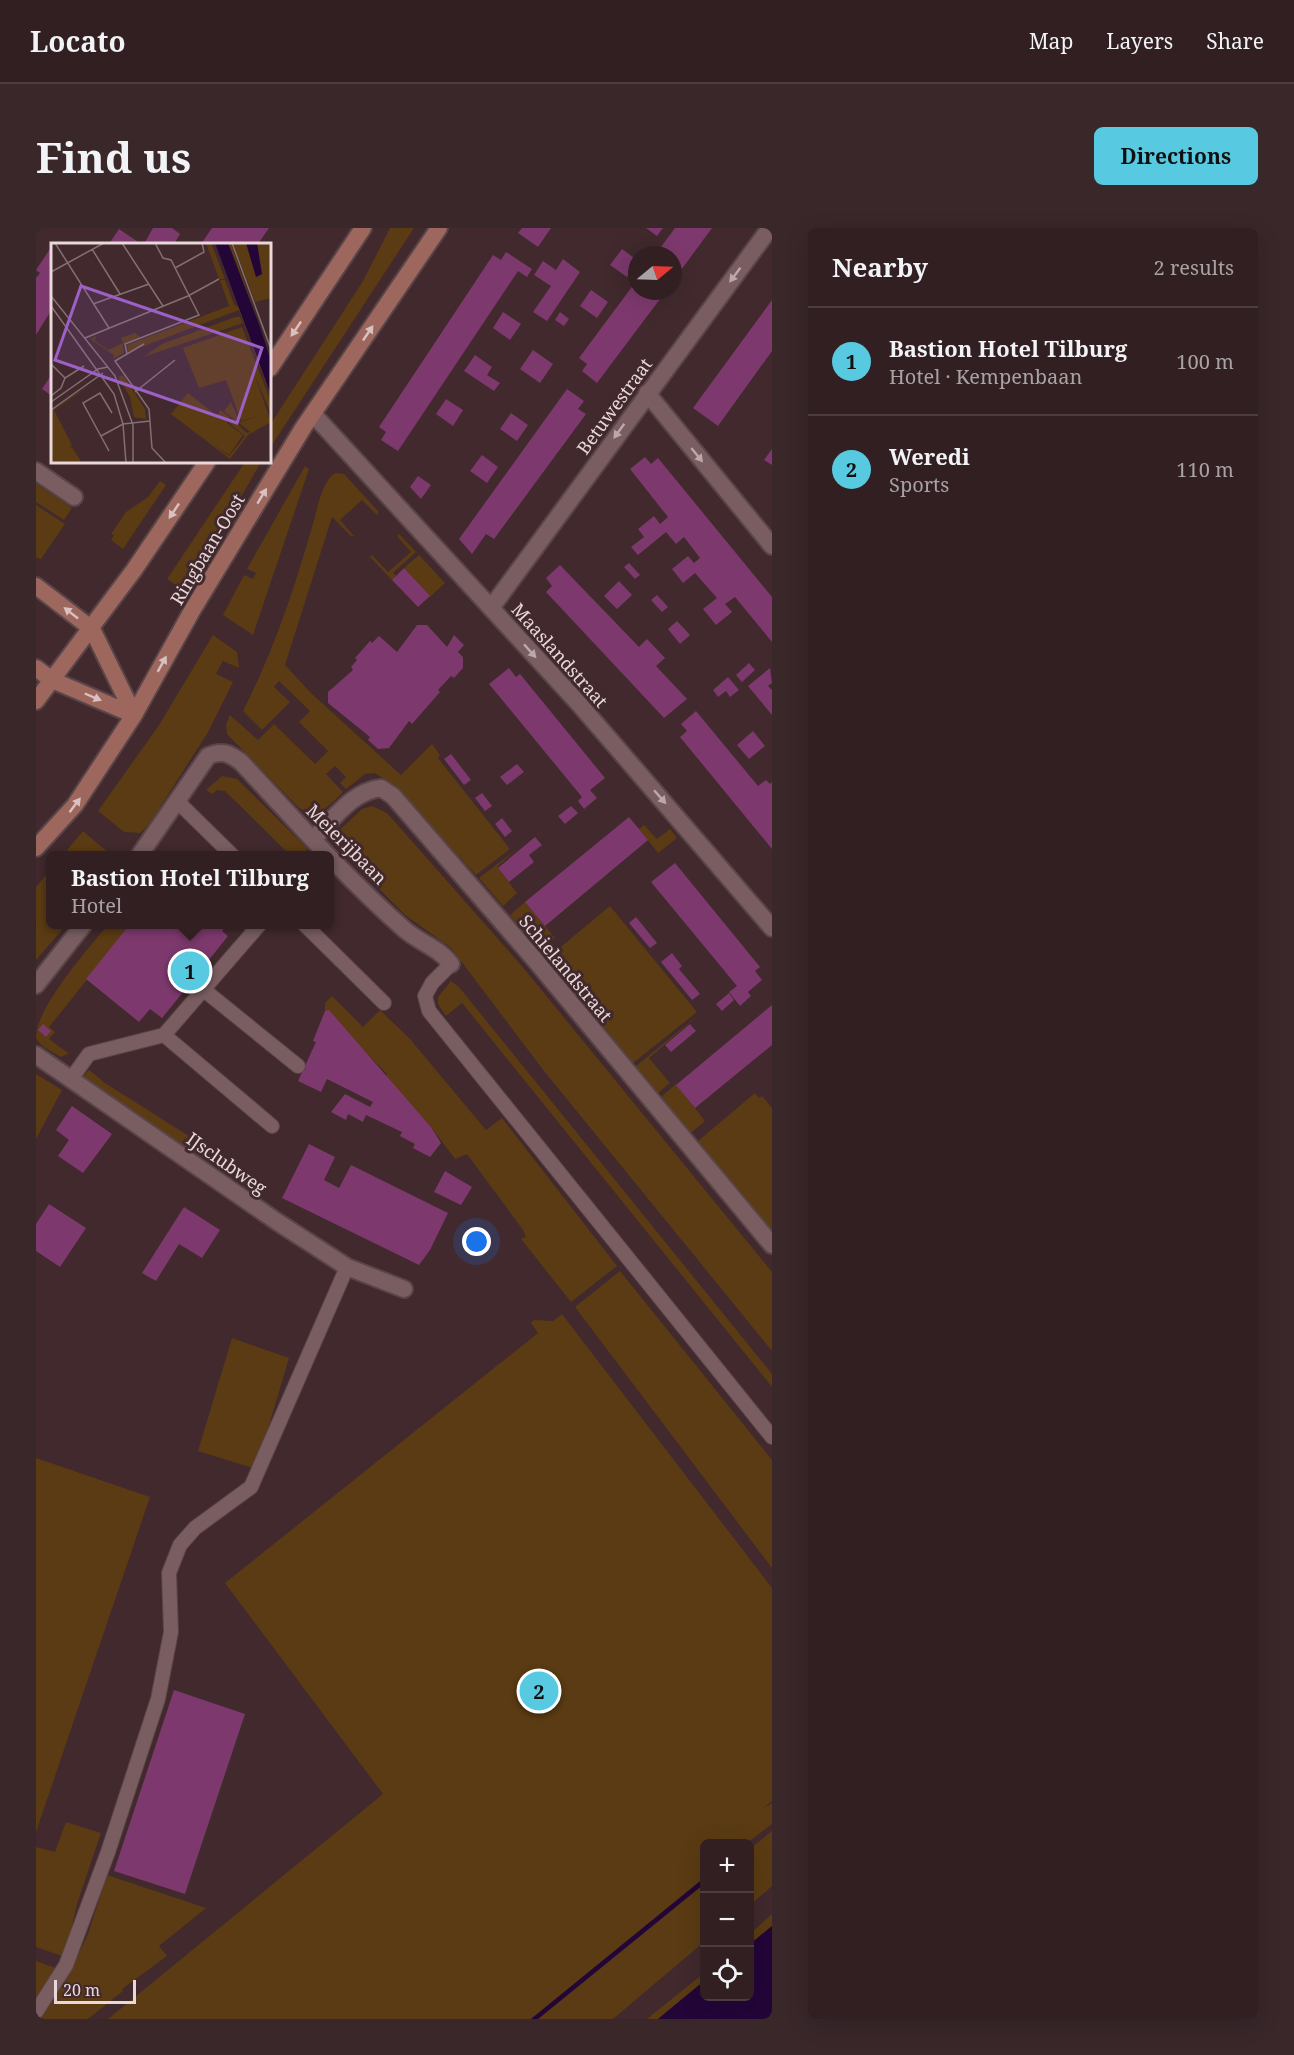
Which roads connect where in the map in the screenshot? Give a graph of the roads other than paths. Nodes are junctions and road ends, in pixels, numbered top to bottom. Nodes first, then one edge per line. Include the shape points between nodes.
1 (363, 228) edge
2 (439, 228) edge
3 (770, 228) edge
4 (272, 365) edge
5 (647, 393) junction
6 (313, 414) junction
7 (206, 464) edge
8 (36, 471) edge
9 (74, 497) dead end
10 (772, 546) edge
11 (36, 586) edge
12 (491, 608) junction
13 (92, 629) junction
14 (36, 668) edge
15 (52, 680) junction
16 (36, 701) edge
17 (134, 715) junction
18 (177, 801) junction
19 (313, 839) junction
20 (36, 849) edge
21 (142, 851) edge
22 (229, 851) edge
23 (325, 851) edge
24 (334, 860) edge
25 (772, 928) edge
26 (80, 929) edge
27 (256, 929) edge
28 (308, 929) edge
29 (451, 964) joint
30 (36, 985) edge
31 (204, 990) junction
32 (384, 1003) dead end
33 (164, 1035) junction
34 (36, 1055) edge
35 (298, 1066) dead end
36 (71, 1079) junction
37 (272, 1126) dead end
38 (772, 1245) edge
39 (347, 1267) junction
40 (404, 1289) dead end
41 (772, 1437) edge
42 (36, 2012) edge

1 -> 4 main road
6 -> 2 main road, Ringbaan-Oost
3 -> 5 street, Betuwestraat
5 -> 10 street
5 -> 12 street, Betuwestraat
6 - 12 street, Maaslandstraat
17 -> 6 main road, Ringbaan-Oost via 193,609
7 -> 13 main road
8 - 9 street
13 -> 11 main road
12 -> 25 street, Maaslandstraat
13 - 15 main road
13 - 17 main road
14 - 15 main road
15 - 16 main road
15 -> 17 main road
20 -> 17 main road, Ringbaan-Oost via 75,805
18 - 19 street, Meierijbaan via 208,756 228,753
18 - 21 street
18 - 22 lane
19 - 23 street, Meierijbaan
19 - 38 street, Schielandstraat via 369,789 381,788 393,796
24 - 29 street, Meierijbaan via 406,931 442,952
26 - 30 street
27 - 31 lane
28 - 32 lane
29 - 41 lane via 425,996 429,1011
31 - 33 lane
31 - 35 lane
33 - 36 lane via 89,1054
33 - 37 lane
34 - 36 street, IJsclubweg
36 - 39 street, IJsclubweg
39 - 40 street, IJsclubweg
39 - 42 lane via 251,1487 195,1527 180,1545 169,1573 171,1632 158,1699 66,1965

